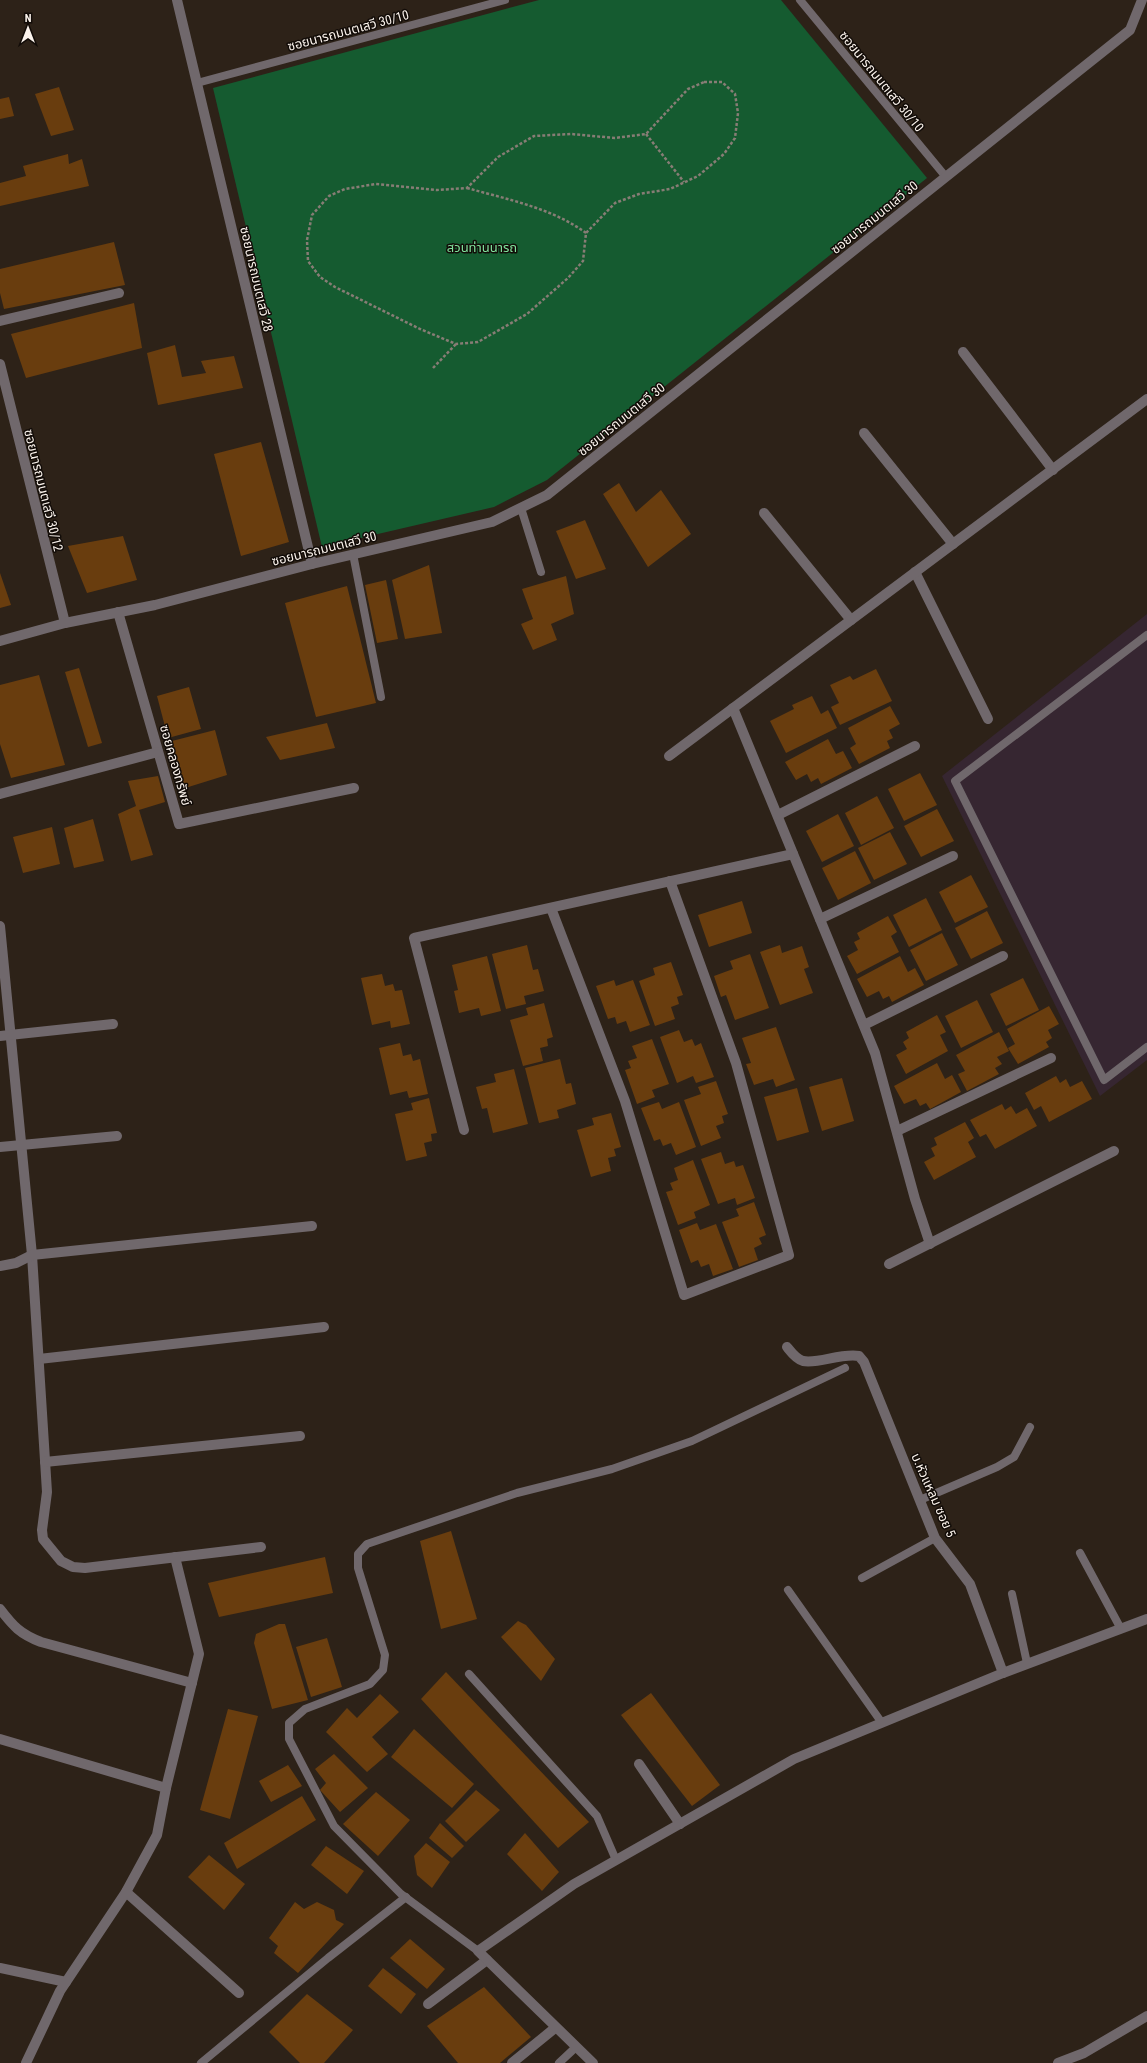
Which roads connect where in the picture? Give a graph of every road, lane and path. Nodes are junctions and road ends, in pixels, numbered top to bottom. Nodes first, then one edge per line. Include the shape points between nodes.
1 (177, 0) edge
2 (505, 0) edge
3 (800, 0) edge
4 (1142, 0) edge
5 (197, 83) junction
6 (646, 134) junction
7 (946, 177) junction
8 (684, 182) junction
9 (467, 188) junction
10 (586, 233) junction
11 (119, 293) dead end
12 (0, 321) edge
13 (456, 344) junction
14 (963, 352) dead end
15 (0, 364) edge
16 (433, 368) dead end
17 (1147, 400) edge
18 (864, 432) dead end
19 (1053, 470) junction
20 (521, 508) junction
21 (764, 513) dead end
22 (953, 544) junction
23 (353, 554) junction
24 (312, 564) junction
25 (541, 572) dead end
26 (915, 572) junction
27 (118, 612) junction
28 (851, 620) junction
29 (65, 623) junction
30 (1147, 635) edge
31 (0, 641) edge
32 (381, 697) dead end
33 (733, 708) junction
34 (988, 719) dead end
35 (916, 746) dead end
36 (158, 752) junction
37 (669, 756) dead end
38 (354, 788) dead end
39 (0, 794) edge
40 (778, 815) junction
41 (793, 854) junction
42 (953, 856) dead end
43 (670, 881) junction
44 (551, 908) junction
45 (820, 919) junction
46 (0, 926) edge
47 (1003, 956) dead end
48 (113, 1024) dead end
49 (864, 1025) junction
50 (11, 1035) junction
51 (0, 1036) edge
52 (1147, 1047) edge
53 (1051, 1058) dead end
54 (464, 1130) dead end
55 (897, 1131) junction
56 (117, 1136) dead end
57 (21, 1145) junction
58 (0, 1147) edge
59 (1114, 1151) dead end
60 (312, 1226) dead end
61 (930, 1244) junction
62 (32, 1255) junction
63 (889, 1264) dead end
64 (0, 1266) edge
65 (324, 1327) dead end
66 (787, 1347) dead end
67 (38, 1359) junction
68 (845, 1368) dead end
69 (1030, 1427) dead end
70 (300, 1436) dead end
71 (45, 1462) junction
72 (920, 1500) junction
73 (935, 1538) junction
74 (262, 1547) dead end
75 (1080, 1553) dead end
76 (175, 1557) junction
77 (862, 1578) dead end
78 (788, 1590) dead end
79 (1012, 1594) dead end
80 (0, 1609) edge
81 (1147, 1619) edge
82 (1121, 1629) junction
83 (1027, 1663) junction
84 (1003, 1673) junction
85 (469, 1674) dead end
86 (192, 1684) junction
87 (882, 1723) junction
88 (0, 1739) edge
89 (639, 1764) dead end
90 (166, 1788) junction
91 (680, 1824) junction
92 (616, 1860) junction
93 (126, 1892) junction
94 (406, 1897) junction
95 (478, 1951) junction
96 (487, 1960) junction
97 (0, 1968) edge
98 (66, 1982) junction
99 (239, 1993) dead end
100 (428, 2004) dead end
101 (1147, 2016) edge
102 (555, 2028) junction
103 (575, 2048) junction
104 (26, 2063) edge
105 (201, 2063) edge
106 (512, 2063) edge
107 (560, 2063) edge
108 (593, 2063) edge
109 (1058, 2063) edge

1 - 5 street, ซอยนารถมนตเสวี 28
2 - 5 lane, ซอยนารถมนตเสวี 30/10
3 - 7 lane, ซอยนารถมนตเสวี 30/10
4 - 7 street, ซอยนารถมนตเสวี 30 via 1130,30
5 - 24 street, ซอยนารถมนตเสวี 28
6 - 8 path
6 - 8 path via 688,89 704,82 722,82 735,94 738,112 735,138 724,154 698,176
6 - 9 path via 615,138 571,134 534,136 498,157
7 - 20 street, ซอยนารถมนตเสวี 30 via 547,494
8 - 10 path via 670,189 639,194 615,203
9 - 10 path via 554,215
9 - 13 path via 437,190 376,184 345,189 329,196 312,215 307,240 308,261 320,277 420,329
10 - 13 path via 583,261 527,314 478,342
11 - 12 street
13 - 16 path
14 - 19 street
15 - 29 street, ซอยนารถมนตเสวี 30/12
17 - 19 street
18 - 22 street
19 - 22 street
20 - 23 street, ซอยนารถมนตเสวี 30 via 492,522
20 - 25 lane
21 - 28 street
22 - 26 street
23 - 24 street, ซอยนารถมนตเสวี 30
23 - 32 lane
24 - 27 street, ซอยนารถมนตเสวี 30 via 155,605
26 - 28 street
26 - 34 street
27 - 29 street, ซอยนารถมนตเสวี 30
27 - 36 street, ซอยคลองทรัพย์
28 - 33 street
29 - 31 street, ซอยนารถมนตเสวี 30
30 - 52 lane via 955,781 1104,1080
33 - 37 street
33 - 40 street
35 - 40 street
36 - 38 street, ซอยคลองทรัพย์ via 179,824
36 - 39 street
40 - 41 street
41 - 43 street
41 - 45 street
42 - 45 street
43 - 44 street
43 - 44 street via 736,1062 790,1255 684,1296 625,1101
44 - 54 street via 414,938
45 - 49 street
46 - 50 street
47 - 49 street
48 - 50 street
49 - 55 street via 875,1053
50 - 51 street
50 - 57 street
53 - 55 street
55 - 61 street
56 - 57 street
57 - 58 street
57 - 62 street
59 - 61 street
60 - 62 street
61 - 63 street
62 - 64 street via 16,1263
62 - 67 street
65 - 67 street
66 - 72 street, บ.หัวแหลม ซอย 5 via 793,1355 803,1361 859,1356 885,1412
67 - 71 street
68 - 94 lane via 692,1441 612,1469 517,1493 367,1544 358,1554 358,1568 385,1655 383,1670 370,1684 305,1709 289,1723 289,1739 334,1826
69 - 72 lane via 1014,1457 997,1467
70 - 71 street
71 - 76 street via 47,1498 43,1539 61,1561 73,1567 85,1568
72 - 73 street, บ.หัวแหลม ซอย 5
73 - 77 lane
73 - 84 street, บ.หัวแหลม ซอย 5 via 970,1584
74 - 76 street
75 - 82 lane
76 - 86 street via 199,1654
78 - 87 lane
79 - 83 lane
80 - 86 street via 15,1628 41,1642
81 - 82 street
82 - 83 street
83 - 84 street
84 - 87 street
85 - 92 lane via 597,1816
86 - 90 street
87 - 91 street via 794,1759
88 - 90 street
89 - 91 street
90 - 93 street via 154,1844
91 - 92 street
92 - 95 street via 574,1884
93 - 98 street
93 - 99 street
94 - 95 lane
94 - 105 lane
95 - 96 street
96 - 100 street
96 - 102 street
97 - 98 street
98 - 104 street
101 - 109 street via 1084,2053
102 - 103 street
102 - 106 street
103 - 107 lane
103 - 108 street

